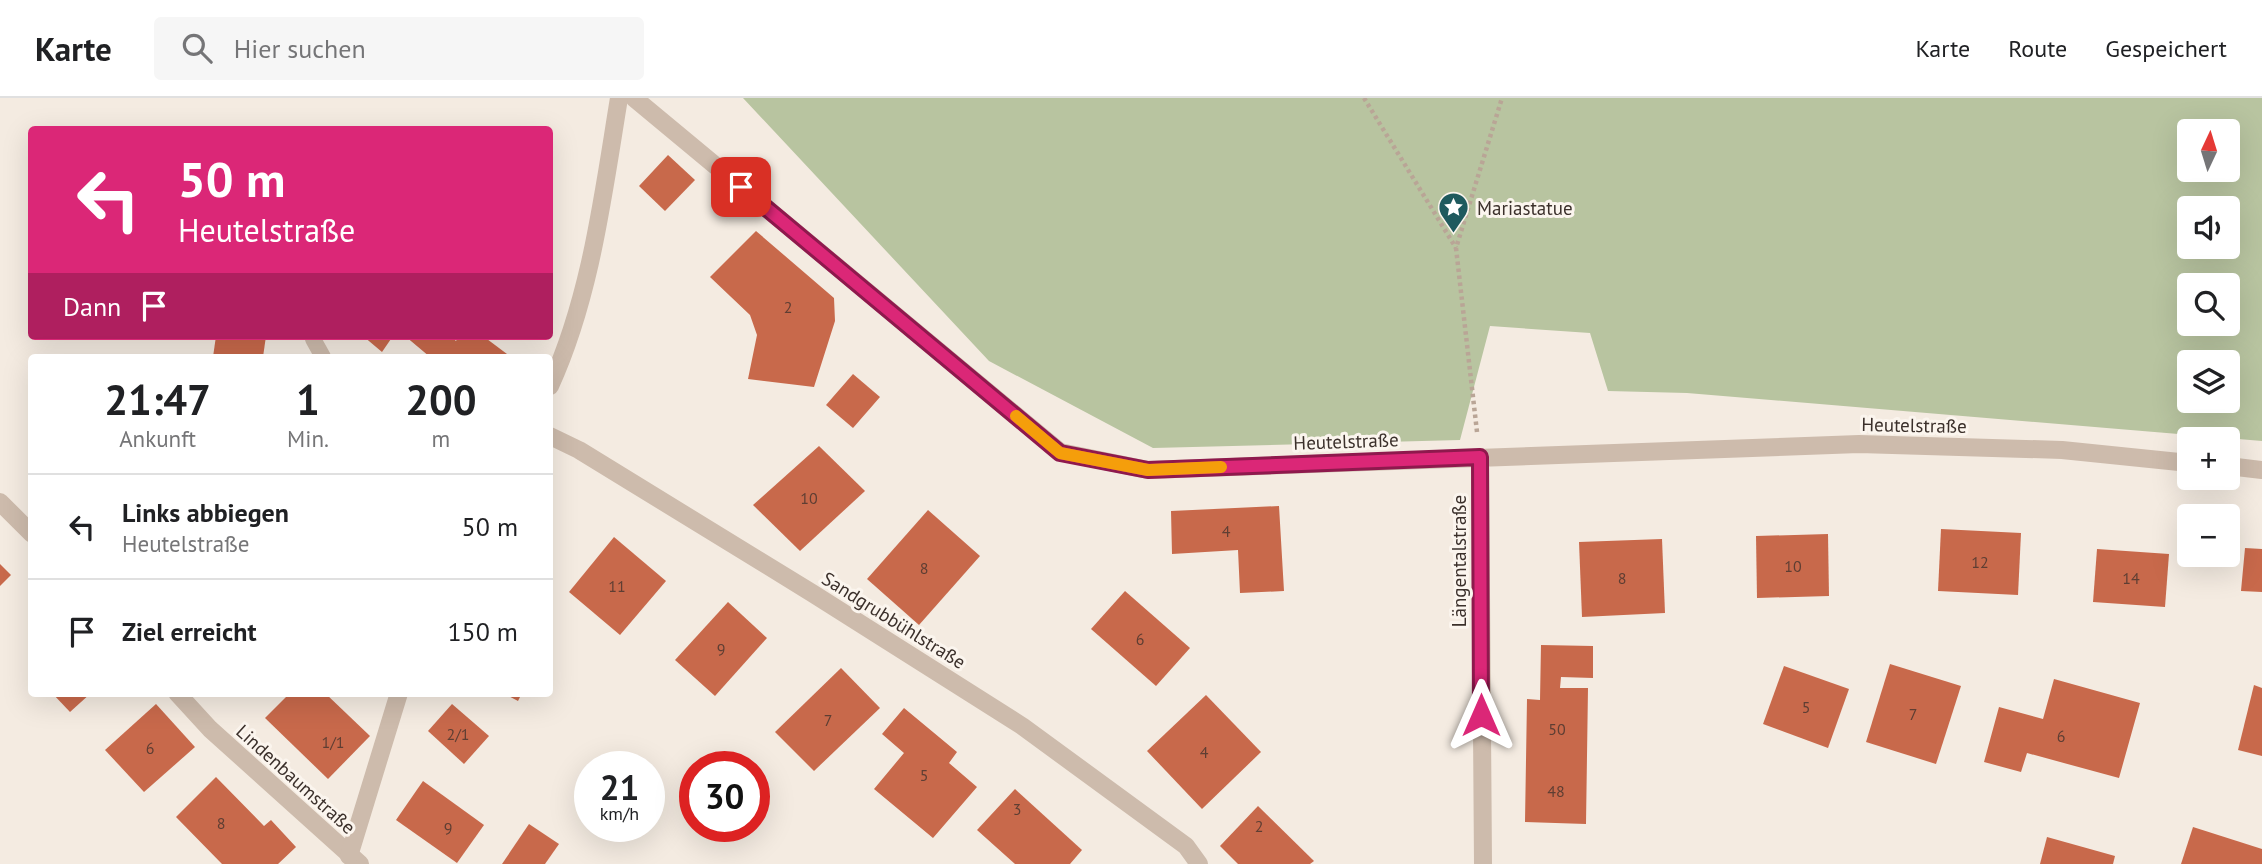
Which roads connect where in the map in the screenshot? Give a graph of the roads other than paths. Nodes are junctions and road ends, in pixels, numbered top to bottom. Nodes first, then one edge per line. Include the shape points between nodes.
1 (619, 98) edge
2 (634, 98) edge
3 (553, 379) edge
4 (553, 437) edge
5 (1480, 457) junction
6 (2177, 462) edge
7 (2240, 467) edge
8 (2262, 470) edge
9 (0, 502) edge
10 (28, 530) edge
11 (181, 697) edge
12 (398, 697) edge
13 (354, 860) edge
14 (1199, 864) edge
15 (1483, 864) edge

1 - 3 street via 597,236
2 - 5 street, Heutelstraße via 1060,453 1148,470
4 - 14 street, Sandgrubbühlstraße via 1022,726 1186,846
5 - 6 street, Heutelstraße via 1859,444 2062,450
5 - 15 street, Längentalstraße
7 - 8 street
9 - 10 street
11 - 13 street, Lindenbaumstraße
12 - 13 street

